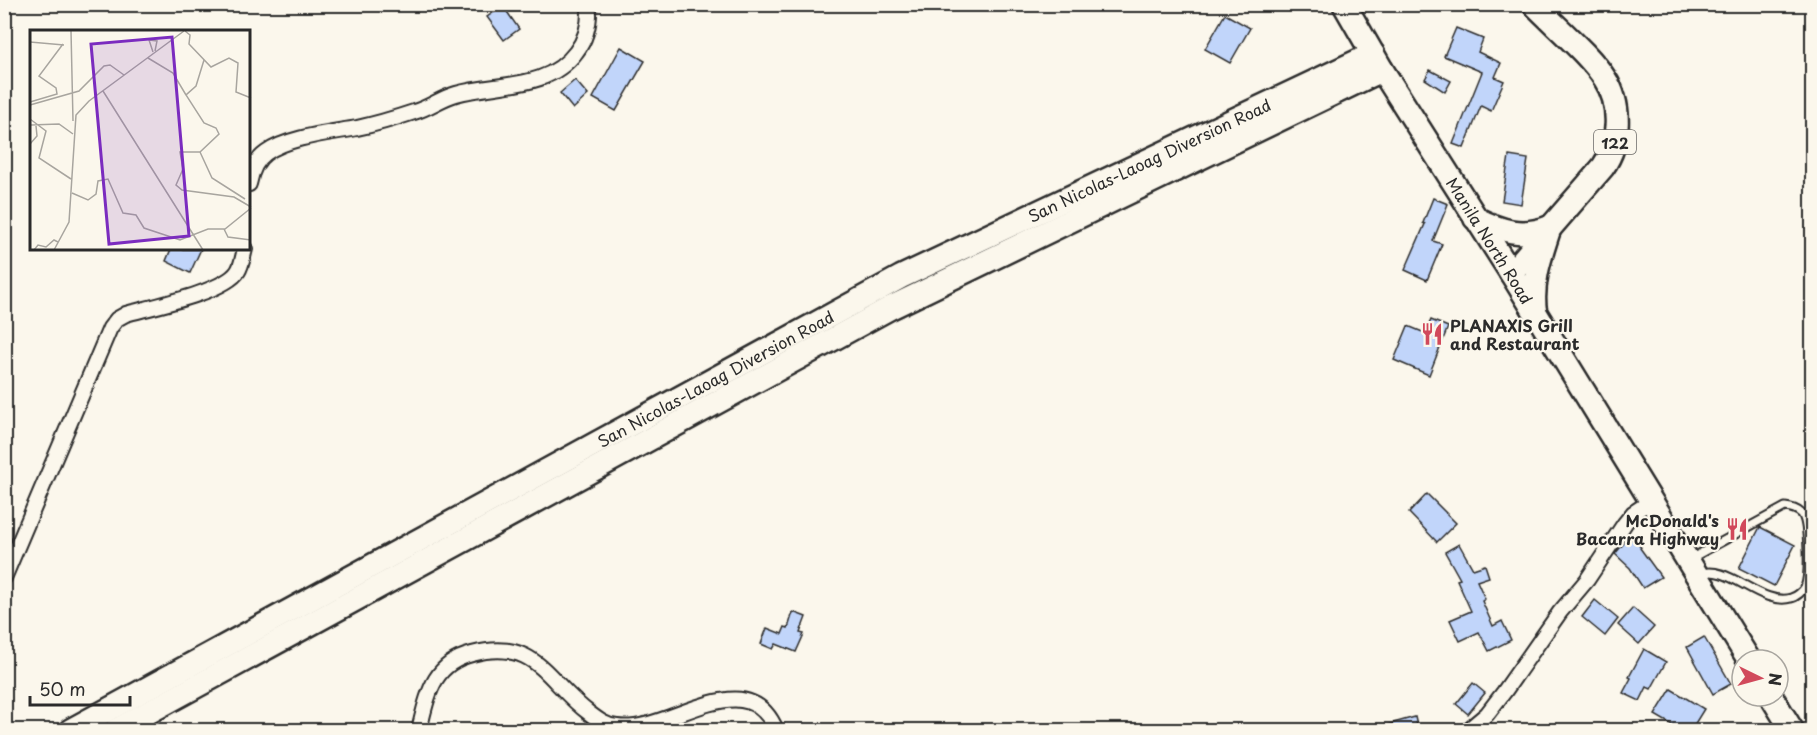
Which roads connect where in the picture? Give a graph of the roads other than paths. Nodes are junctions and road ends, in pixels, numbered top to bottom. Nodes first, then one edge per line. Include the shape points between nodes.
1 (589, 4) edge
2 (1344, 4) edge
3 (1534, 4) edge
4 (1378, 62) junction
5 (250, 181) edge
6 (1475, 218) junction
7 (1550, 227) junction
8 (245, 250) edge
9 (1511, 273) junction
10 (1535, 312) junction
11 (1652, 501) junction
12 (1692, 568) junction
13 (4, 578) edge
14 (1742, 648) edge
15 (1778, 708) edge
16 (71, 730) edge
17 (116, 730) edge
18 (419, 730) edge
19 (776, 730) edge
20 (1468, 730) edge
21 (1792, 730) edge

1 - 5 street via 582,45 551,75 453,94 416,112 274,148 255,165
2 - 4 main road, Manila North Road
3 - 7 main road, 122 via 1606,80 1613,95 1617,127 1611,156
4 - 6 main road, Manila North Road
4 - 16 main road, San Nicolas-Laoag Diversion Road via 901,277
4 - 17 main road, San Nicolas-Laoag Diversion Road via 890,308
6 - 7 main road via 1519,234
6 - 9 main road, Manila North Road
7 - 9 main road, 122
7 - 10 main road via 1534,282
8 - 13 street via 238,272 230,280 126,315 110,328
9 - 10 main road, Manila North Road
10 - 11 main road, Manila North Road
11 - 12 main road, Manila North Road
11 - 20 street via 1625,523 1504,692
12 - 12 lane via 1785,507 1802,515 1807,531 1807,580 1804,590 1791,598 1769,597 1712,572
12 - 14 main road, Manila North Road
15 - 21 main road
18 - 19 street via 441,669 460,657 495,651 522,654 535,661 585,710 616,727 646,725 714,701 741,699 752,702 768,715

